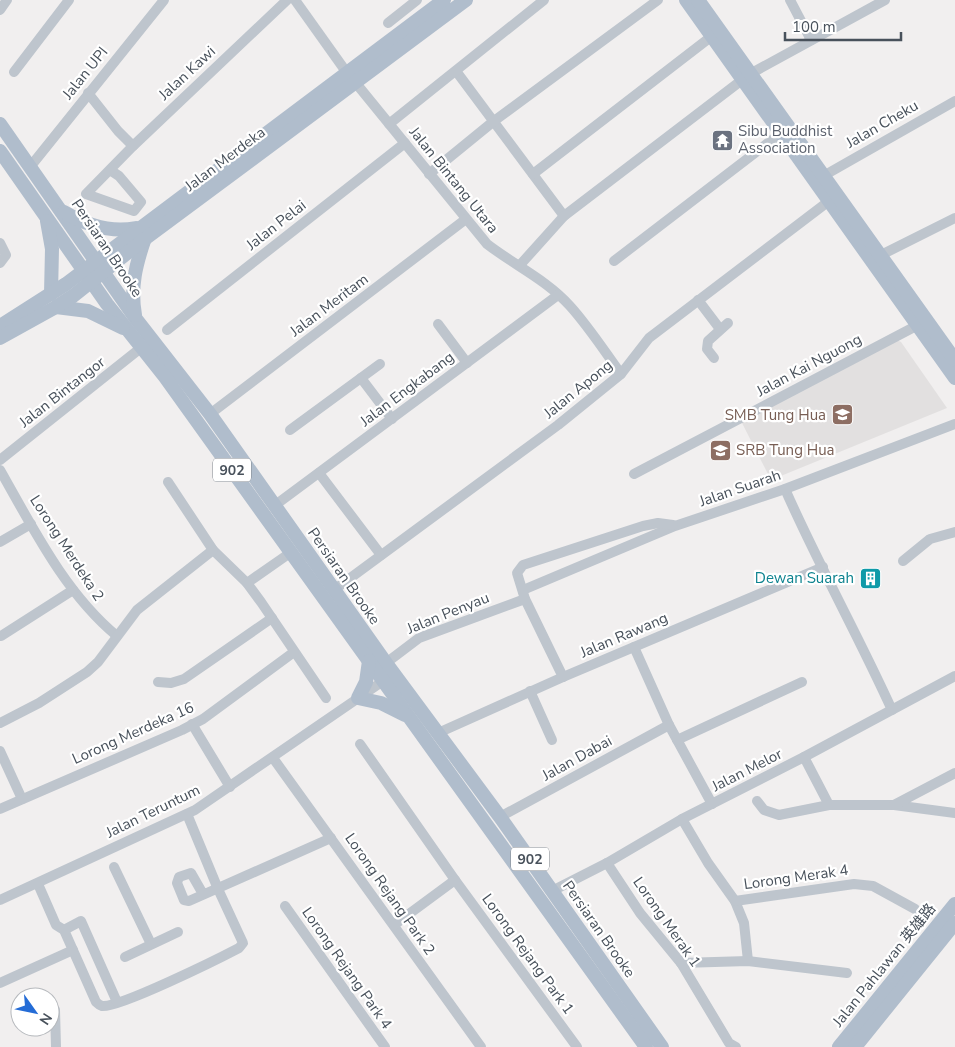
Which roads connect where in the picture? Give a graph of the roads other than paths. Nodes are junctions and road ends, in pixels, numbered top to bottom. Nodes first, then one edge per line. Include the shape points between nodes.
1 (7, 0) edge
2 (68, 0) edge
3 (164, 0) edge
4 (287, 0) edge
5 (296, 0) edge
6 (417, 0) edge
7 (444, 0) edge
8 (466, 0) edge
9 (544, 0) edge
10 (658, 0) edge
11 (686, 0) edge
12 (698, 0) edge
13 (790, 0) edge
14 (885, 0) edge
15 (0, 10) edge
16 (388, 24) dead end
17 (712, 36) junction
18 (811, 40) junction
19 (456, 71) junction
20 (14, 72) dead end
21 (351, 77) junction
22 (746, 77) junction
23 (88, 93) junction
24 (955, 101) edge
25 (494, 121) junction
26 (0, 124) edge
27 (389, 124) junction
28 (781, 133) junction
29 (404, 143) junction
30 (133, 146) junction
31 (0, 151) edge
32 (30, 167) junction
33 (110, 170) junction
34 (429, 174) junction
35 (533, 174) junction
36 (825, 175) junction
37 (829, 201) junction
38 (63, 212) junction
39 (45, 215) junction
40 (564, 216) junction
41 (955, 218) edge
42 (466, 219) junction
43 (142, 232) junction
44 (0, 243) edge
45 (881, 255) junction
46 (3, 259) edge
47 (95, 260) junction
48 (614, 261) dead end
49 (520, 266) junction
50 (83, 270) junction
51 (104, 272) junction
52 (92, 282) junction
53 (558, 295) junction
54 (698, 300) junction
55 (53, 301) junction
56 (136, 318) junction
57 (438, 324) dead end
58 (918, 325) junction
59 (0, 326) edge
60 (128, 330) junction
61 (167, 330) dead end
62 (0, 338) edge
63 (142, 347) junction
64 (714, 358) dead end
65 (955, 359) edge
66 (467, 363) junction
67 (380, 364) dead end
68 (621, 374) junction
69 (361, 378) junction
70 (955, 378) edge
71 (210, 414) junction
72 (392, 419) junction
73 (955, 424) edge
74 (290, 430) dead end
75 (0, 460) edge
76 (0, 470) edge
77 (319, 473) junction
78 (634, 474) dead end
79 (168, 482) dead end
80 (4, 486) edge
81 (786, 489) junction
82 (274, 506) junction
83 (31, 524) junction
84 (675, 526) junction
85 (952, 536) edge
86 (0, 542) edge
87 (213, 550) junction
88 (290, 553) junction
89 (381, 555) junction
90 (903, 561) dead end
91 (823, 567) junction
92 (247, 583) junction
93 (73, 590) junction
94 (334, 590) junction
95 (524, 594) junction
96 (272, 618) junction
97 (1, 636) edge
98 (117, 636) junction
99 (634, 647) junction
100 (294, 652) junction
101 (369, 661) junction
102 (388, 672) junction
103 (955, 676) edge
104 (563, 677) junction
105 (158, 682) dead end
106 (802, 682) dead end
107 (530, 692) junction
108 (326, 698) dead end
109 (358, 698) junction
110 (892, 710) junction
111 (408, 716) junction
112 (0, 723) edge
113 (192, 724) junction
114 (669, 725) junction
115 (438, 733) junction
116 (552, 740) dead end
117 (677, 740) junction
118 (360, 744) dead end
119 (0, 751) edge
120 (804, 757) junction
121 (273, 758) junction
122 (955, 773) edge
123 (230, 787) junction
124 (22, 799) junction
125 (757, 801) dead end
126 (712, 804) junction
127 (829, 805) junction
128 (894, 805) junction
129 (0, 809) edge
130 (955, 813) edge
131 (188, 814) junction
132 (500, 817) junction
133 (682, 819) junction
134 (331, 838) junction
135 (607, 863) junction
136 (114, 867) dead end
137 (455, 880) junction
138 (38, 884) junction
139 (218, 889) junction
140 (552, 891) junction
141 (203, 894) dead end
142 (0, 900) edge
143 (735, 901) junction
144 (955, 904) edge
145 (285, 906) dead end
146 (915, 909) dead end
147 (955, 923) edge
148 (394, 926) junction
149 (64, 930) junction
150 (178, 932) dead end
151 (151, 944) junction
152 (73, 950) junction
153 (125, 957) dead end
154 (748, 960) junction
155 (680, 963) junction
156 (847, 973) dead end
157 (0, 983) edge
158 (117, 1002) junction
159 (385, 1047) edge
160 (481, 1047) edge
161 (577, 1047) edge
162 (646, 1047) edge
163 (662, 1047) edge
164 (736, 1047) edge
165 (839, 1047) edge
166 (855, 1047) edge

1 - 15 street
2 - 20 street
3 - 23 street, Jalan UPI
4 - 30 street, Jalan Kawi
5 - 21 street, Jalan Bintang Utara
6 - 16 street
7 - 21 main road, Jalan Merdeka
8 - 21 main road, Jalan Merdeka
9 - 19 street
10 - 25 street
11 - 17 main road
12 - 22 main road
13 - 18 street
14 - 18 street
17 - 22 main road
17 - 35 street
18 - 22 street
19 - 25 street
19 - 27 street
21 - 27 street, Jalan Bintang Utara
21 - 43 main road, Jalan Merdeka
22 - 28 main road
22 - 36 main road
22 - 40 street
23 - 30 street
23 - 32 street, Jalan UPI
24 - 36 street, Jalan Cheku
25 - 34 street
25 - 35 street
26 - 32 main road, Persiaran Brooke / 902
27 - 29 street, Jalan Bintang Utara
28 - 37 main road
28 - 48 street
29 - 34 street, Jalan Bintang Utara
29 - 61 street, Jalan Pelai
30 - 33 street, Jalan Kawi
31 - 39 main road, Persiaran Brooke / 902
32 - 38 main road, Persiaran Brooke / 902
33 - 33 street, Jalan Kawi via 141,202 134,211 86,194
34 - 42 street, Jalan Bintang Utara
35 - 40 street
36 - 45 main road
37 - 54 street, Jalan Apong
37 - 58 main road
38 - 43 main road via 111,230
38 - 47 main road, Persiaran Brooke / 902
39 - 50 main road, Persiaran Brooke / 902
39 - 55 main road via 52,249
40 - 49 street
41 - 45 street
42 - 49 street, Jalan Bintang Utara via 487,244
42 - 71 street, Jalan Meritam
43 - 47 main road, Jalan Merdeka
43 - 51 main road, Jalan Merdeka
43 - 56 main road via 132,290
44 - 46 street
45 - 65 main road
47 - 50 main road, Jalan Merdeka
47 - 51 main road, Persiaran Brooke / 902
49 - 53 street, Jalan Bintang Utara
50 - 52 main road, Persiaran Brooke / 902
50 - 55 main road, Jalan Merdeka
51 - 52 main road, Jalan Merdeka
51 - 56 main road, Persiaran Brooke / 902
52 - 55 main road, Jalan Merdeka
52 - 60 main road, Persiaran Brooke / 902
53 - 66 street, Jalan Engkabang
53 - 68 street, Jalan Bintang Utara via 570,306
54 - 64 street via 724,326 706,346
54 - 68 street, Jalan Apong via 649,338
55 - 59 main road, Jalan Merdeka
55 - 60 main road
55 - 62 main road, Jalan Merdeka
56 - 71 main road, Persiaran Brooke / 902
57 - 66 street
58 - 70 main road
58 - 78 street, Jalan Kai Nguong
60 - 63 main road, Persiaran Brooke / 902
63 - 75 street, Jalan Bintangor
63 - 88 main road, Persiaran Brooke / 902
66 - 72 street, Jalan Engkabang
67 - 69 street
68 - 89 street, Jalan Apong via 558,425
69 - 72 street
69 - 74 street
71 - 82 main road, Persiaran Brooke / 902
72 - 77 street, Jalan Engkabang
73 - 81 street, Jalan Suarah
76 - 80 street, Lorong Merdeka 2
77 - 82 street, Jalan Engkabang
77 - 89 street
79 - 87 street
80 - 83 street, Lorong Merdeka 2
81 - 84 street, Jalan Suarah
81 - 91 street
82 - 94 main road, Persiaran Brooke / 902
83 - 86 street
83 - 93 street, Lorong Merdeka 2
84 - 95 street, Jalan Suarah
84 - 95 street, Jalan Suarah via 658,523 644,526 523,564 517,573
85 - 90 street via 930,539
87 - 92 street
87 - 98 street via 137,610
88 - 92 street
88 - 101 main road, Persiaran Brooke / 902
89 - 94 street, Jalan Apong
91 - 99 street, Jalan Rawang
91 - 110 street
92 - 96 street
93 - 97 street
93 - 98 street, Lorong Merdeka 2 via 98,620
94 - 102 main road, Persiaran Brooke / 902
95 - 102 street, Jalan Penyau via 419,638
95 - 104 street, Jalan Suarah
96 - 100 street
96 - 105 street via 184,678 171,683
98 - 112 street via 98,662 77,680
99 - 104 street, Jalan Rawang
99 - 114 street
100 - 108 street
100 - 113 street, Lorong Merdeka 16
101 - 102 main road, Persiaran Brooke / 902
101 - 109 main road via 369,674
102 - 109 street, Jalan Penyau
102 - 111 main road, Persiaran Brooke / 902
102 - 115 main road, Persiaran Brooke / 902
103 - 110 street, Jalan Melor
104 - 107 street, Jalan Rawang
106 - 117 street
107 - 115 street, Jalan Rawang
107 - 116 street
109 - 111 main road via 397,709
109 - 121 street, Jalan Teruntum
110 - 120 street, Jalan Melor
111 - 162 main road, Persiaran Brooke / 902
113 - 123 street
113 - 124 street, Lorong Merdeka 16
114 - 117 street
114 - 132 street, Jalan Dabai
115 - 132 main road, Persiaran Brooke / 902
117 - 126 street
118 - 137 street, Lorong Rejang Park 1
119 - 124 street
120 - 126 street, Jalan Melor
120 - 127 street
121 - 123 street, Jalan Teruntum
121 - 134 street, Lorong Rejang Park 2
122 - 128 street
123 - 131 street, Jalan Teruntum
124 - 129 street, Lorong Merdeka 16
125 - 127 street via 764,810 779,814
126 - 133 street, Jalan Melor
127 - 128 street
128 - 130 street
131 - 138 street, Jalan Teruntum
131 - 139 street
132 - 140 main road, Persiaran Brooke / 902
133 - 135 street, Jalan Melor
133 - 143 street
134 - 139 street
134 - 148 street, Lorong Rejang Park 2
135 - 140 street, Jalan Melor
135 - 155 street, Lorong Merak 1 via 640,913
136 - 151 street
137 - 148 street
137 - 161 street, Lorong Rejang Park 1
138 - 142 street, Jalan Teruntum
138 - 149 street via 56,925
139 - 141 street
139 - 158 street via 243,941 241,947
140 - 163 main road, Persiaran Brooke / 902
143 - 146 street, Lorong Merak 4 via 854,884 872,886
143 - 154 street via 744,923
144 - 165 main road, Jalan Pahlawan 英雄路
145 - 159 street, Lorong Rejang Park 4
147 - 166 main road, Jalan Pahlawan 英雄路
148 - 160 street, Lorong Rejang Park 2
149 - 152 street
149 - 158 street via 81,921
150 - 151 street
151 - 153 street
152 - 157 street
152 - 158 street via 96,1002 102,1006
154 - 155 street
154 - 156 street
155 - 164 street, Lorong Merak 1 via 729,1044

